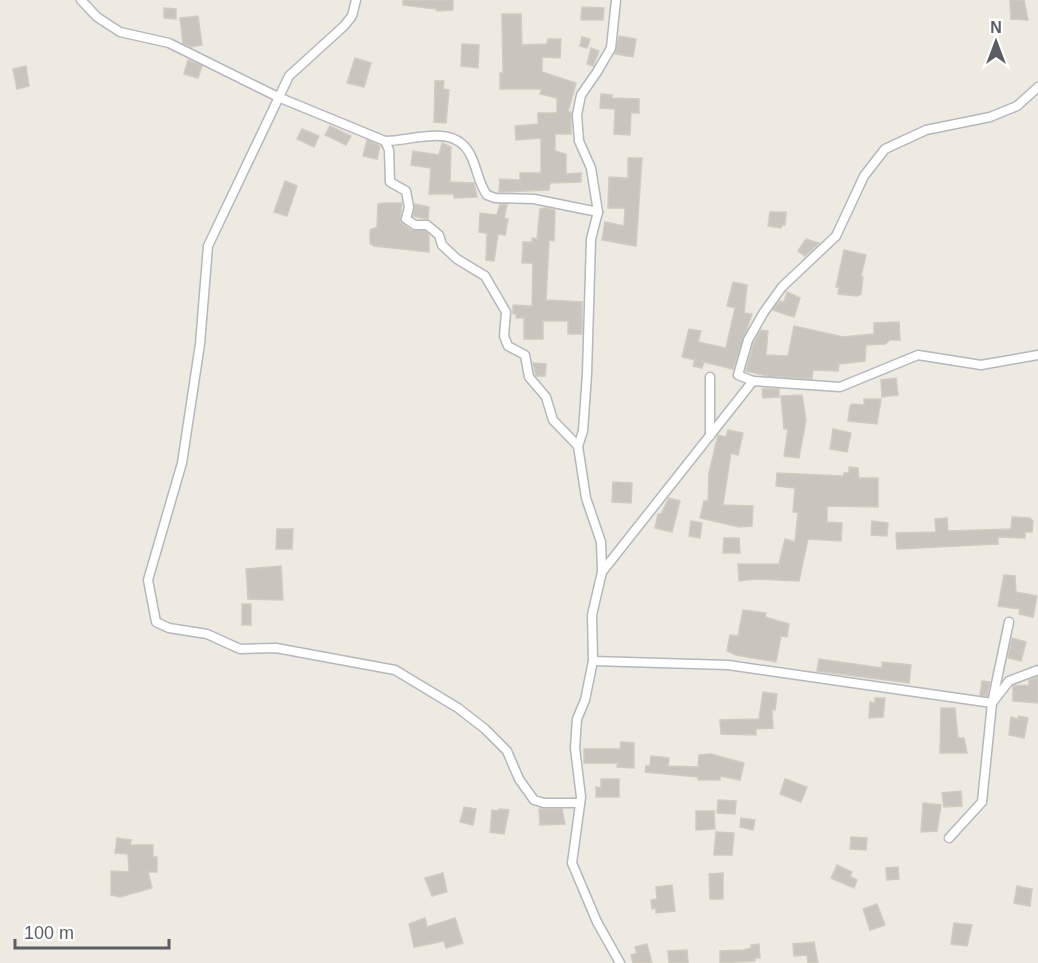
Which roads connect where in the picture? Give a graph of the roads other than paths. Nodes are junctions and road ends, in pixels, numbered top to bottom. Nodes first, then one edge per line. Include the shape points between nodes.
1 (81, 0) edge
2 (356, 0) edge
3 (616, 0) edge
4 (1038, 87) edge
5 (278, 97) junction
6 (385, 141) junction
7 (598, 212) junction
8 (1038, 355) edge
9 (710, 377) dead end
10 (753, 381) junction
11 (710, 436) junction
12 (578, 446) junction
13 (602, 572) junction
14 (1009, 622) dead end
15 (593, 661) junction
16 (1038, 670) edge
17 (992, 703) junction
18 (580, 803) junction
19 (949, 838) dead end
20 (620, 963) edge

1 - 5 street via 120,32 169,43
2 - 5 street via 352,16 344,26 289,76
3 - 7 street via 610,48 581,95 577,115 579,141 591,168
4 - 10 street via 1017,106 979,120 926,130 875,158 836,236 782,287 748,340 738,375
5 - 6 street
5 - 18 street via 208,246 200,344 182,463 148,580 156,622 207,634 240,649 276,648 395,670 485,729 507,751 519,779 534,800
6 - 7 street via 450,137 469,151 487,195 534,199
6 - 12 street via 390,182 406,191 406,219 415,225 427,225 457,259 484,276 506,312 504,336 508,346 525,356 529,376 546,397 553,420
7 - 12 street via 591,239 587,374 583,431
8 - 10 street via 981,365 918,355 840,387
9 - 11 street
10 - 11 street
11 - 13 street
12 - 13 street via 586,498 601,542
13 - 15 street via 592,615
14 - 17 street
15 - 17 street via 728,665
15 - 18 street via 577,719
16 - 17 street via 1009,681
17 - 19 street via 982,802
18 - 20 street via 572,863

